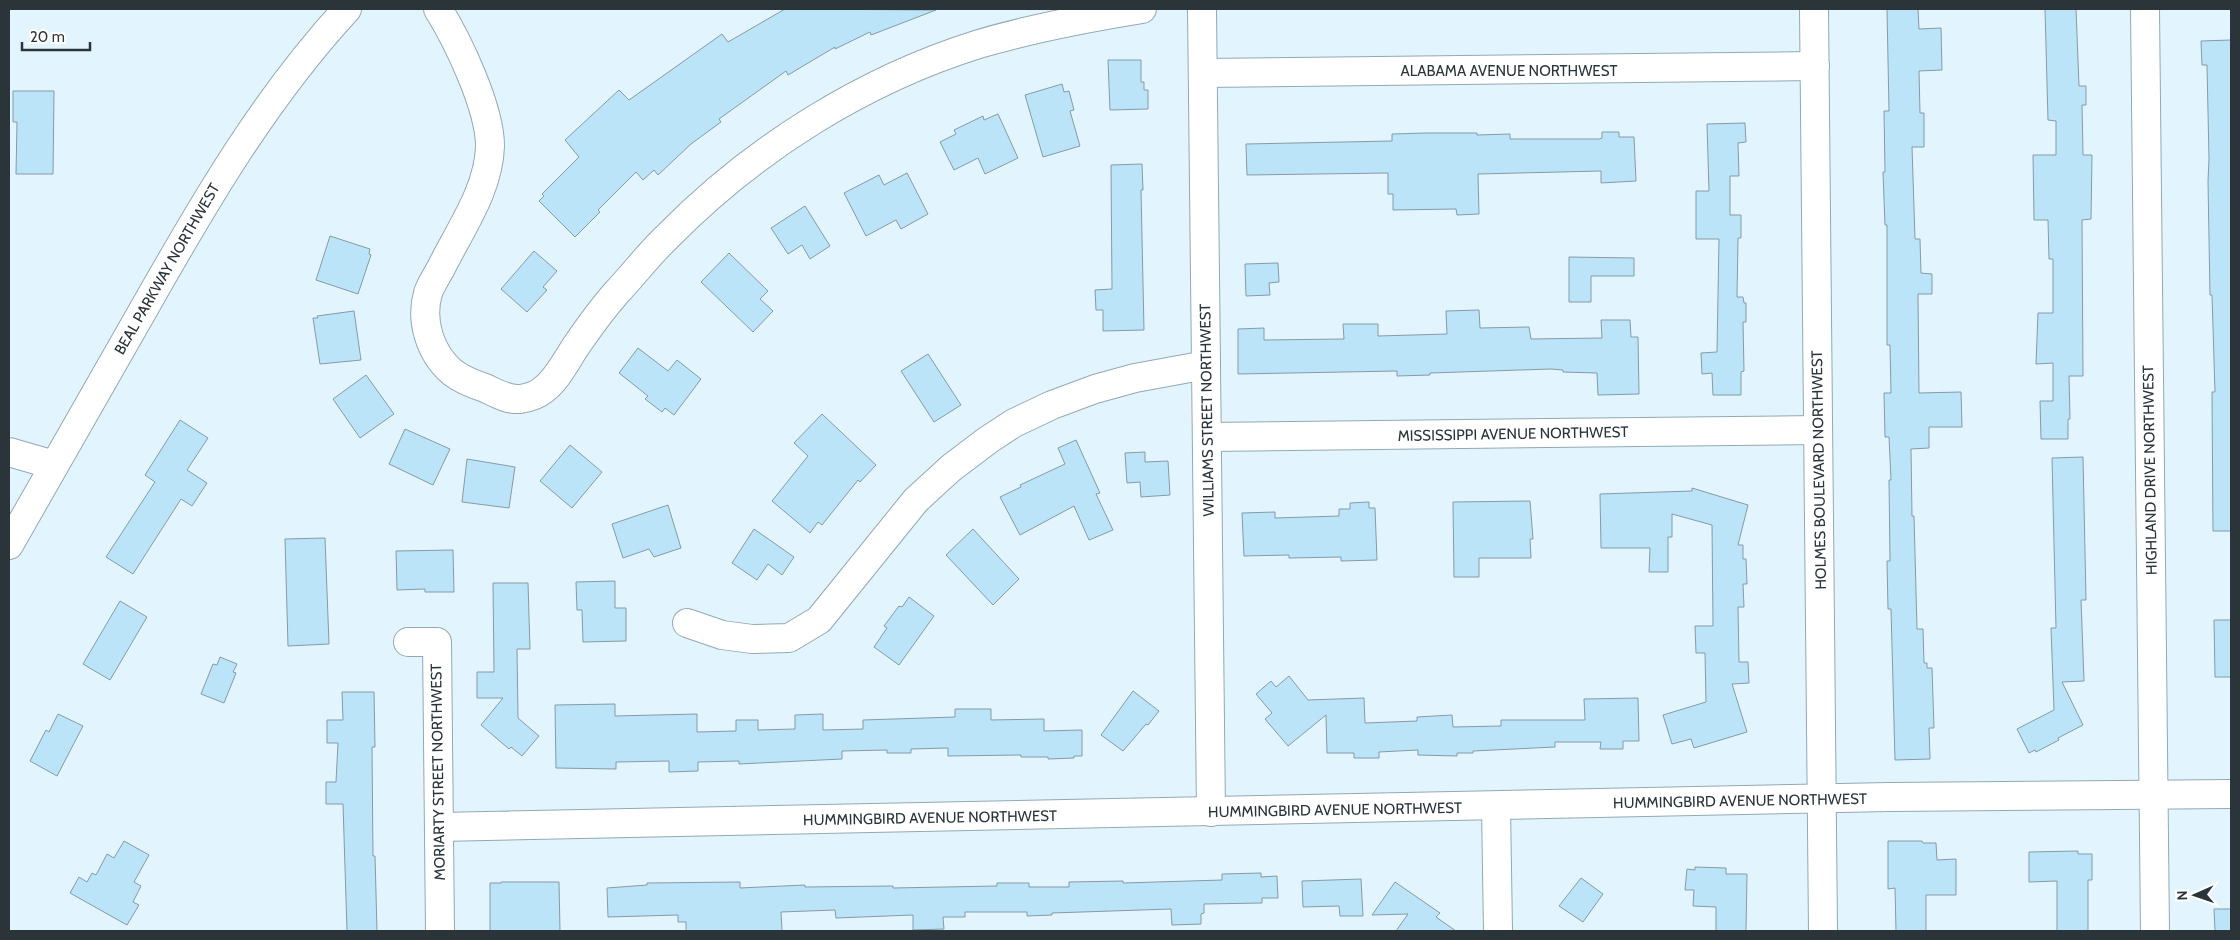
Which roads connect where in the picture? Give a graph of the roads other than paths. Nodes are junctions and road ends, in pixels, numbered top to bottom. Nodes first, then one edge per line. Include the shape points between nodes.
1 (347, 9) edge
2 (438, 9) edge
3 (1142, 9) edge
4 (1202, 9) edge
5 (1814, 9) edge
6 (2146, 9) edge
7 (1815, 66) junction
8 (1203, 73) junction
9 (1206, 365) junction
10 (1818, 430) junction
11 (1207, 437) junction
12 (9, 452) edge
13 (54, 465) junction
14 (9, 545) edge
15 (687, 623) dead end
16 (408, 642) dead end
17 (2154, 794) junction
18 (2231, 794) edge
19 (1822, 799) junction
20 (1496, 806) junction
21 (1211, 812) junction
22 (439, 827) junction
23 (440, 931) edge
24 (1498, 931) edge
25 (1823, 931) edge
26 (2155, 931) edge

1 - 13 street, BEAL PARKWAY NORTHWEST via 304,58 251,130 204,204
2 - 3 street via 467,66 487,119 490,146 485,181 429,292 426,328 442,361 452,372 508,398 519,399 542,392 553,380 597,315 666,237 739,172 803,127 905,73 976,45 1077,20
4 - 8 street, WILLIAMS STREET NORTHWEST
5 - 7 street, HOLMES BOULEVARD NORTHWEST
6 - 17 street, HIGHLAND DRIVE NORTHWEST
7 - 8 street, ALABAMA AVENUE NORTHWEST
7 - 10 street, HOLMES BOULEVARD NORTHWEST
8 - 9 street, WILLIAMS STREET NORTHWEST
9 - 11 street, WILLIAMS STREET NORTHWEST
9 - 15 street via 1095,389 1014,423 988,440 916,500 819,620 789,638 752,639 722,635
10 - 11 street, MISSISSIPPI AVENUE NORTHWEST
10 - 19 street, HOLMES BOULEVARD NORTHWEST
11 - 21 street, WILLIAMS STREET NORTHWEST
12 - 13 street
13 - 14 street, BEAL PARKWAY NORTHWEST
16 - 22 street, MORIARTY STREET NORTHWEST via 437,642
17 - 18 street, HUMMINGBIRD AVENUE NORTHWEST
17 - 19 street, HUMMINGBIRD AVENUE NORTHWEST
17 - 26 street, HIGHLAND DRIVE NORTHWEST
19 - 20 street, HUMMINGBIRD AVENUE NORTHWEST
19 - 25 street, HOLMES BOULEVARD NORTHWEST
20 - 21 street, HUMMINGBIRD AVENUE NORTHWEST
20 - 24 street
21 - 22 street, HUMMINGBIRD AVENUE NORTHWEST
22 - 23 street, MORIARTY STREET NORTHWEST

